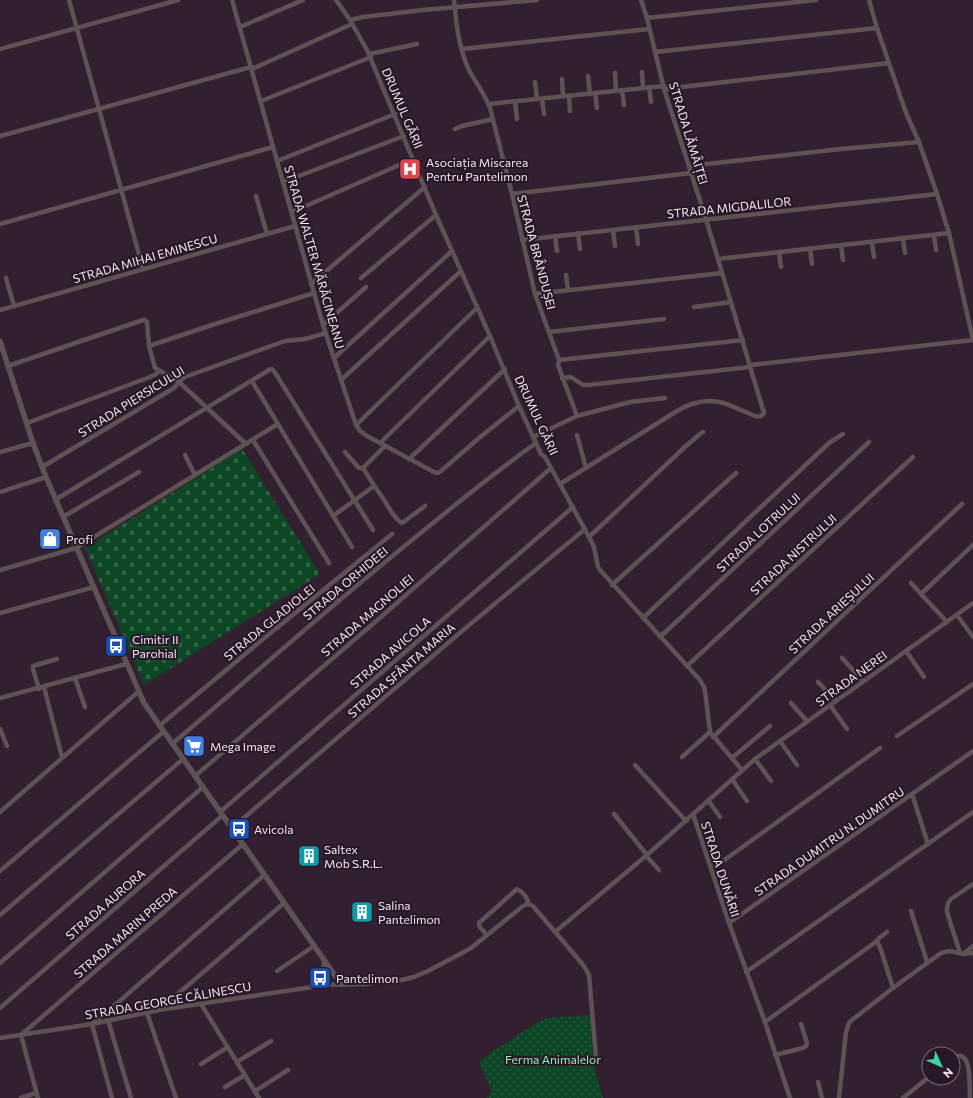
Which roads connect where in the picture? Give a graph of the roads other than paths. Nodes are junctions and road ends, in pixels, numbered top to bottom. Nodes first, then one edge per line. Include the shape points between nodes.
1 (69, 0) edge
2 (178, 0) edge
3 (232, 0) edge
4 (303, 0) edge
5 (336, 0) edge
6 (454, 0) edge
7 (537, 0) edge
8 (641, 0) edge
9 (816, 0) edge
10 (869, 0) edge
11 (455, 7) junction
12 (647, 18) junction
13 (351, 22) junction
14 (240, 27) junction
15 (76, 28) junction
16 (877, 28) junction
17 (649, 29) junction
18 (417, 44) dead end
19 (0, 49) edge
20 (462, 50) junction
21 (655, 52) junction
22 (370, 56) junction
23 (889, 63) junction
24 (251, 68) junction
25 (642, 72) dead end
26 (615, 73) dead end
27 (588, 76) dead end
28 (562, 79) dead end
29 (535, 82) dead end
30 (649, 87) junction
31 (664, 87) junction
32 (643, 88) junction
33 (622, 90) junction
34 (616, 91) junction
35 (593, 93) junction
36 (566, 96) junction
37 (539, 99) junction
38 (261, 101) junction
39 (515, 102) junction
40 (651, 102) dead end
41 (489, 104) junction
42 (624, 105) dead end
43 (597, 108) dead end
44 (99, 110) junction
45 (570, 111) dead end
46 (395, 114) junction
47 (544, 114) dead end
48 (493, 119) junction
49 (517, 119) dead end
50 (455, 129) dead end
51 (0, 136) edge
52 (404, 136) junction
53 (919, 142) junction
54 (273, 147) junction
55 (413, 159) junction
56 (278, 161) junction
57 (689, 166) junction
58 (691, 173) junction
59 (283, 182) junction
60 (425, 187) junction
61 (121, 190) junction
62 (512, 194) junction
63 (937, 194) junction
64 (256, 196) dead end
65 (292, 212) junction
66 (436, 215) junction
67 (706, 220) junction
68 (0, 224) edge
69 (295, 226) junction
70 (636, 227) junction
71 (613, 230) junction
72 (578, 233) junction
73 (949, 233) junction
74 (267, 234) junction
75 (934, 235) junction
76 (555, 236) junction
77 (903, 238) junction
78 (522, 240) junction
79 (872, 242) junction
80 (638, 244) dead end
81 (841, 245) junction
82 (615, 246) dead end
83 (810, 248) junction
84 (580, 249) dead end
85 (936, 250) dead end
86 (452, 251) junction
87 (557, 252) dead end
88 (779, 252) junction
89 (905, 253) dead end
90 (874, 257) dead end
91 (718, 259) junction
92 (843, 260) dead end
93 (812, 264) dead end
94 (780, 267) dead end
95 (143, 269) junction
96 (461, 271) junction
97 (722, 273) junction
98 (566, 275) dead end
99 (6, 278) dead end
100 (361, 278) dead end
101 (311, 284) junction
102 (366, 287) dead end
103 (568, 290) junction
104 (314, 293) junction
105 (536, 294) junction
106 (731, 302) junction
107 (14, 306) junction
108 (694, 307) dead end
109 (478, 308) junction
110 (0, 310) edge
111 (664, 319) dead end
112 (323, 325) junction
113 (550, 332) junction
114 (326, 333) junction
115 (490, 336) junction
116 (743, 340) junction
117 (973, 340) edge
118 (0, 341) edge
119 (149, 346) junction
120 (334, 358) junction
121 (559, 360) junction
122 (8, 366) junction
123 (750, 366) junction
124 (505, 369) junction
125 (159, 371) junction
126 (562, 378) junction
127 (341, 380) junction
128 (252, 381) junction
129 (180, 382) junction
130 (665, 398) dead end
131 (519, 406) junction
132 (207, 408) junction
133 (577, 416) junction
134 (27, 423) junction
135 (278, 424) junction
136 (356, 425) junction
137 (703, 432) dead end
138 (843, 434) dead end
139 (577, 435) dead end
140 (533, 436) junction
141 (253, 440) junction
142 (33, 442) junction
143 (869, 442) dead end
144 (380, 443) junction
145 (536, 443) junction
146 (246, 444) junction
147 (385, 446) junction
148 (0, 452) edge
149 (345, 452) dead end
150 (185, 455) dead end
151 (913, 457) dead end
152 (409, 459) junction
153 (42, 467) junction
154 (363, 468) junction
155 (551, 468) junction
156 (586, 468) junction
157 (139, 472) dead end
158 (736, 473) dead end
159 (195, 475) junction
160 (46, 477) junction
161 (560, 484) junction
162 (374, 486) junction
163 (0, 492) edge
164 (55, 500) junction
165 (354, 501) junction
166 (962, 504) dead end
167 (424, 506) dead end
168 (573, 507) junction
169 (333, 516) junction
170 (63, 517) junction
171 (584, 529) junction
172 (373, 530) dead end
173 (392, 534) dead end
174 (589, 537) junction
175 (973, 545) edge
176 (352, 547) dead end
177 (76, 548) junction
178 (329, 563) dead end
179 (0, 570) edge
180 (911, 583) dead end
181 (612, 585) junction
182 (94, 587) junction
183 (326, 588) junction
184 (921, 594) junction
185 (338, 602) junction
186 (973, 603) edge
187 (0, 613) edge
188 (957, 615) junction
189 (643, 618) junction
190 (947, 622) junction
191 (660, 636) junction
192 (973, 637) edge
193 (906, 651) junction
194 (842, 658) dead end
195 (57, 659) dead end
196 (126, 664) junction
197 (687, 666) junction
198 (924, 677) dead end
199 (75, 678) junction
200 (863, 681) junction
201 (818, 682) dead end
202 (973, 684) edge
203 (44, 687) junction
204 (39, 689) junction
205 (138, 692) junction
206 (0, 698) edge
207 (836, 701) junction
208 (791, 703) dead end
209 (830, 705) junction
210 (85, 707) dead end
211 (807, 721) junction
212 (159, 726) junction
213 (770, 726) dead end
214 (0, 729) edge
215 (847, 729) dead end
216 (163, 732) junction
217 (711, 735) junction
218 (897, 736) dead end
219 (780, 741) junction
220 (172, 744) junction
221 (7, 746) dead end
222 (880, 748) dead end
223 (973, 751) edge
224 (62, 757) junction
225 (682, 757) dead end
226 (732, 758) junction
227 (183, 759) junction
228 (755, 759) junction
229 (635, 765) dead end
230 (797, 765) dead end
231 (742, 770) junction
232 (195, 776) junction
233 (732, 779) junction
234 (771, 781) dead end
235 (203, 787) junction
236 (912, 794) junction
237 (708, 800) junction
238 (747, 801) dead end
239 (0, 812) edge
240 (973, 812) edge
241 (222, 814) junction
242 (614, 814) dead end
243 (693, 814) junction
244 (720, 817) dead end
245 (686, 821) junction
246 (232, 828) junction
247 (243, 844) junction
248 (928, 844) junction
249 (647, 855) junction
250 (712, 869) junction
251 (659, 870) dead end
252 (0, 871) edge
253 (264, 875) junction
254 (973, 884) edge
255 (284, 903) junction
256 (528, 904) junction
257 (911, 911) dead end
258 (0, 915) edge
259 (729, 923) junction
260 (555, 932) junction
261 (887, 932) dead end
262 (487, 935) junction
263 (877, 941) junction
264 (314, 946) junction
265 (973, 946) edge
266 (961, 953) junction
267 (973, 953) edge
268 (324, 960) junction
269 (927, 962) junction
270 (0, 963) edge
271 (277, 971) dead end
272 (746, 972) junction
273 (341, 984) junction
274 (326, 985) junction
275 (892, 988) junction
276 (200, 1004) junction
277 (0, 1008) edge
278 (160, 1010) junction
279 (147, 1013) junction
280 (108, 1020) junction
281 (764, 1022) junction
282 (92, 1024) junction
283 (801, 1024) dead end
284 (21, 1035) junction
285 (0, 1038) edge
286 (271, 1041) dead end
287 (228, 1047) junction
288 (775, 1055) junction
289 (961, 1056) edge
290 (596, 1058) dead end
291 (237, 1062) junction
292 (201, 1064) dead end
293 (288, 1070) dead end
294 (245, 1075) junction
295 (818, 1082) dead end
296 (921, 1083) edge
297 (225, 1087) dead end
298 (255, 1091) junction
299 (37, 1096) edge
300 (21, 1098) edge
301 (112, 1098) edge
302 (131, 1098) edge
303 (176, 1098) edge
304 (259, 1098) edge
305 (790, 1098) edge
306 (822, 1098) edge
307 (839, 1098) edge
308 (903, 1098) edge
309 (970, 1098) edge

1 - 15 street
2 - 15 street
3 - 14 street, STRADA WALTER MĂRĂCINEANU
4 - 14 street
5 - 13 street, DRUMUL GĂRII
6 - 11 street, STRADA BRÂNDUȘEI
7 - 11 street
8 - 12 street, STRADA LĂMÂIȚEI
9 - 12 street
10 - 16 street
11 - 13 street via 363,17
11 - 20 street, STRADA BRÂNDUȘEI
12 - 17 street, STRADA LĂMÂIȚEI
13 - 22 street, DRUMUL GĂRII
13 - 24 street
14 - 24 street, STRADA WALTER MĂRĂCINEANU
15 - 19 street
15 - 44 street
16 - 21 street
16 - 23 street
17 - 20 street
17 - 21 street, STRADA LĂMÂIȚEI
18 - 22 street
20 - 41 street, STRADA BRÂNDUȘEI via 468,68
21 - 31 street, STRADA LĂMÂIȚEI
22 - 38 street
22 - 46 street, DRUMUL GĂRII
23 - 31 street
23 - 53 street
24 - 38 street, STRADA WALTER MĂRĂCINEANU
24 - 44 street
25 - 32 street
26 - 34 street
27 - 35 street
28 - 36 street
29 - 37 street
30 - 31 street
30 - 32 street
30 - 40 street
31 - 57 street, STRADA LĂMÂIȚEI
32 - 33 street
33 - 34 street
33 - 42 street
34 - 35 street
35 - 36 street
35 - 43 street
36 - 37 street
36 - 45 street
37 - 39 street
37 - 47 street
38 - 54 street, STRADA WALTER MĂRĂCINEANU
39 - 41 street
39 - 49 street
41 - 48 street, STRADA BRÂNDUȘEI
44 - 51 street
44 - 61 street
46 - 52 street, DRUMUL GĂRII
46 - 56 street
48 - 50 street
48 - 62 street, STRADA BRÂNDUȘEI
52 - 55 street, DRUMUL GĂRII
52 - 59 street
53 - 57 street
53 - 63 street
54 - 56 street, STRADA WALTER MĂRĂCINEANU
54 - 61 street
55 - 60 street, DRUMUL GĂRII
55 - 65 street
56 - 59 street, STRADA WALTER MĂRĂCINEANU
57 - 58 street, STRADA LĂMÂIȚEI
58 - 62 street
58 - 67 street, STRADA LĂMÂIȚEI
59 - 65 street, STRADA WALTER MĂRĂCINEANU
60 - 66 street, DRUMUL GĂRII
60 - 101 street
61 - 68 street
61 - 95 street
62 - 78 street, STRADA BRÂNDUȘEI
63 - 67 street, STRADA MIGDALILOR
63 - 73 street
64 - 74 street
65 - 69 street, STRADA WALTER MĂRĂCINEANU
66 - 86 street, DRUMUL GĂRII
66 - 100 street
67 - 70 street, STRADA MIGDALILOR
67 - 91 street, STRADA LĂMÂIȚEI
69 - 74 street, STRADA MIHAI EMINESCU
69 - 101 street, STRADA WALTER MĂRĂCINEANU
70 - 71 street, STRADA MIGDALILOR
70 - 80 street
71 - 72 street, STRADA MIGDALILOR
71 - 82 street
72 - 76 street, STRADA MIGDALILOR
72 - 84 street
73 - 75 street
73 - 117 street
74 - 95 street, STRADA MIHAI EMINESCU
75 - 77 street
75 - 85 street
76 - 78 street, STRADA MIGDALILOR
76 - 87 street
77 - 79 street
77 - 89 street
78 - 105 street, STRADA BRÂNDUȘEI
79 - 81 street
79 - 90 street
81 - 83 street
81 - 92 street
83 - 88 street
83 - 93 street
86 - 96 street, DRUMUL GĂRII
86 - 120 street
88 - 91 street
88 - 94 street
91 - 97 street, STRADA LĂMÂIȚEI
95 - 107 street, STRADA MIHAI EMINESCU
96 - 109 street, DRUMUL GĂRII
96 - 127 street
97 - 103 street
97 - 106 street, STRADA LĂMÂIȚEI
98 - 103 street
99 - 107 street
101 - 104 street, STRADA WALTER MĂRĂCINEANU
102 - 112 street
103 - 105 street
104 - 112 street, STRADA WALTER MĂRĂCINEANU
104 - 119 street
105 - 113 street, STRADA BRÂNDUȘEI
106 - 108 street
106 - 116 street, STRADA LĂMÂIȚEI
107 - 110 street, STRADA MIHAI EMINESCU
109 - 115 street, DRUMUL GĂRII
109 - 136 street
111 - 113 street
112 - 114 street, STRADA WALTER MĂRĂCINEANU
113 - 121 street, STRADA BRÂNDUȘEI
114 - 120 street, STRADA WALTER MĂRĂCINEANU
114 - 129 street, STRADA PIERSICULUI via 266,347 185,377
115 - 124 street, DRUMUL GĂRII
115 - 144 street
116 - 121 street
116 - 123 street, STRADA LĂMÂIȚEI
117 - 123 street
118 - 122 street
119 - 122 street via 147,322 143,320
119 - 125 street via 155,368
120 - 127 street, STRADA WALTER MĂRĂCINEANU
121 - 126 street, STRADA BRÂNDUȘEI
122 - 134 street
123 - 126 street via 594,385 583,385 569,377
123 - 156 street, STRADA LĂMÂIȚEI via 765,411 759,417 718,402 689,405
124 - 131 street, DRUMUL GĂRII
124 - 152 street
125 - 129 street
125 - 134 street via 150,377
126 - 133 street, STRADA BRÂNDUȘEI
127 - 136 street, STRADA WALTER MĂRĂCINEANU
128 - 132 street
128 - 135 street
128 - 165 street via 269,370 274,371
129 - 132 street
129 - 153 street, STRADA PIERSICULUI
130 - 133 street via 630,402
131 - 140 street, DRUMUL GĂRII
131 - 152 street, STRADA WALTER MĂRĂCINEANU via 438,473
132 - 146 street
132 - 164 street
133 - 140 street
134 - 142 street
135 - 141 street
135 - 169 street
136 - 144 street, STRADA WALTER MĂRĂCINEANU via 364,435
137 - 174 street
138 - 189 street via 829,443
139 - 156 street
140 - 145 street, DRUMUL GĂRII
141 - 146 street
141 - 178 street
142 - 148 street
142 - 153 street
143 - 191 street, STRADA LOTRULUI
144 - 147 street, STRADA WALTER MĂRĂCINEANU
145 - 155 street, DRUMUL GĂRII
145 - 185 street, STRADA ORHIDEEI via 412,539
146 - 159 street
147 - 152 street, STRADA WALTER MĂRĂCINEANU
147 - 154 street
149 - 154 street via 359,468
150 - 159 street
151 - 197 street, STRADA NISTRULUI
153 - 160 street
154 - 162 street
155 - 161 street, DRUMUL GĂRII
155 - 232 street, STRADA MAGNOLIEI
156 - 161 street
157 - 170 street
158 - 181 street
159 - 177 street
160 - 163 street
160 - 164 street
161 - 168 street, DRUMUL GĂRII
162 - 165 street
162 - 167 street via 399,522 402,523
164 - 170 street
165 - 169 street
165 - 172 street
166 - 217 street, STRADA ARIEȘULUI
168 - 171 street, DRUMUL GĂRII
168 - 241 street, STRADA AVICOLA
169 - 176 street
170 - 177 street
171 - 174 street, DRUMUL GĂRII
171 - 246 street, STRADA SFÂNTA MARIA
173 - 183 street, STRADA GLADIOLEI
174 - 181 street, DRUMUL GĂRII via 598,567
175 - 184 street
177 - 179 street
177 - 182 street
180 - 184 street
181 - 189 street, DRUMUL GĂRII
182 - 187 street
182 - 196 street
183 - 185 street
183 - 212 street, STRADA GLADIOLEI
184 - 190 street
185 - 220 street, STRADA ORHIDEEI
186 - 188 street, STRADA NEREI
188 - 190 street, STRADA NEREI
188 - 192 street
189 - 191 street, DRUMUL GĂRII
190 - 193 street, STRADA NEREI
191 - 197 street, DRUMUL GĂRII
193 - 198 street
193 - 200 street, STRADA NEREI
194 - 200 street
195 - 204 street via 33,666
196 - 199 street
196 - 205 street
197 - 217 street, DRUMUL GĂRII via 704,687
199 - 203 street
199 - 210 street
200 - 207 street, STRADA NEREI
201 - 207 street
202 - 218 street
203 - 204 street
203 - 224 street
204 - 206 street
205 - 212 street
205 - 224 street
207 - 209 street, STRADA NEREI
208 - 211 street
209 - 211 street, STRADA NEREI
209 - 215 street
211 - 219 street, STRADA NEREI
212 - 216 street
213 - 226 street
214 - 221 street
216 - 220 street
216 - 252 street
217 - 225 street, STRADA ARIEȘULUI
217 - 226 street
219 - 228 street, STRADA NEREI
219 - 230 street
220 - 227 street
222 - 250 street
223 - 236 street
224 - 239 street
226 - 231 street
227 - 232 street
227 - 258 street
228 - 231 street, STRADA NEREI
228 - 234 street
229 - 245 street
231 - 233 street
232 - 235 street
233 - 237 street
233 - 238 street
235 - 241 street
235 - 270 street
236 - 248 street, STRADA DUMITRU N. DUMITRU
236 - 259 street, STRADA DUMITRU N. DUMITRU
237 - 243 street
237 - 244 street
240 - 248 street
241 - 246 street
241 - 277 street, STRADA AURORA
242 - 249 street
243 - 245 street, STRADA DUNĂRII
243 - 250 street, STRADA DUNĂRII
245 - 249 street, STRADA DUNĂRII
246 - 247 street
247 - 253 street
247 - 284 street, STRADA MARIN PREDA
248 - 272 street
249 - 251 street
249 - 260 street, STRADA DUNĂRII
250 - 259 street, STRADA DUNĂRII
253 - 255 street
253 - 282 street
254 - 266 street via 951,899 947,906
255 - 264 street
255 - 278 street
256 - 260 street via 533,906
256 - 262 street, STRADA GEORGE CĂLINESCU
256 - 262 street via 528,899 517,889 479,923
257 - 269 street
259 - 272 street, STRADA DUNĂRII
260 - 290 street via 589,974
261 - 263 street
262 - 273 street, STRADA GEORGE CĂLINESCU via 453,959 414,977 386,982
263 - 275 street
263 - 281 street
264 - 268 street
264 - 271 street
265 - 266 street
266 - 267 street
266 - 269 street via 945,951
268 - 273 street
268 - 274 street via 323,978
269 - 275 street
272 - 281 street, STRADA DUNĂRII
273 - 274 street, STRADA GEORGE CĂLINESCU
274 - 276 street, STRADA GEORGE CĂLINESCU
275 - 307 street via 849,1023
276 - 278 street, STRADA GEORGE CĂLINESCU
276 - 287 street
278 - 279 street, STRADA GEORGE CĂLINESCU
279 - 280 street, STRADA GEORGE CĂLINESCU
279 - 303 street
280 - 282 street, STRADA GEORGE CĂLINESCU
280 - 302 street
281 - 288 street, STRADA DUNĂRII
282 - 284 street, STRADA GEORGE CĂLINESCU
282 - 301 street
283 - 288 street via 806,1046
284 - 285 street, STRADA GEORGE CĂLINESCU
284 - 299 street
286 - 291 street
287 - 291 street
287 - 292 street
288 - 305 street, STRADA DUNĂRII
289 - 309 street via 968,1061
291 - 294 street
293 - 298 street
294 - 297 street
294 - 298 street
295 - 306 street
296 - 308 street
298 - 304 street
299 - 300 street

